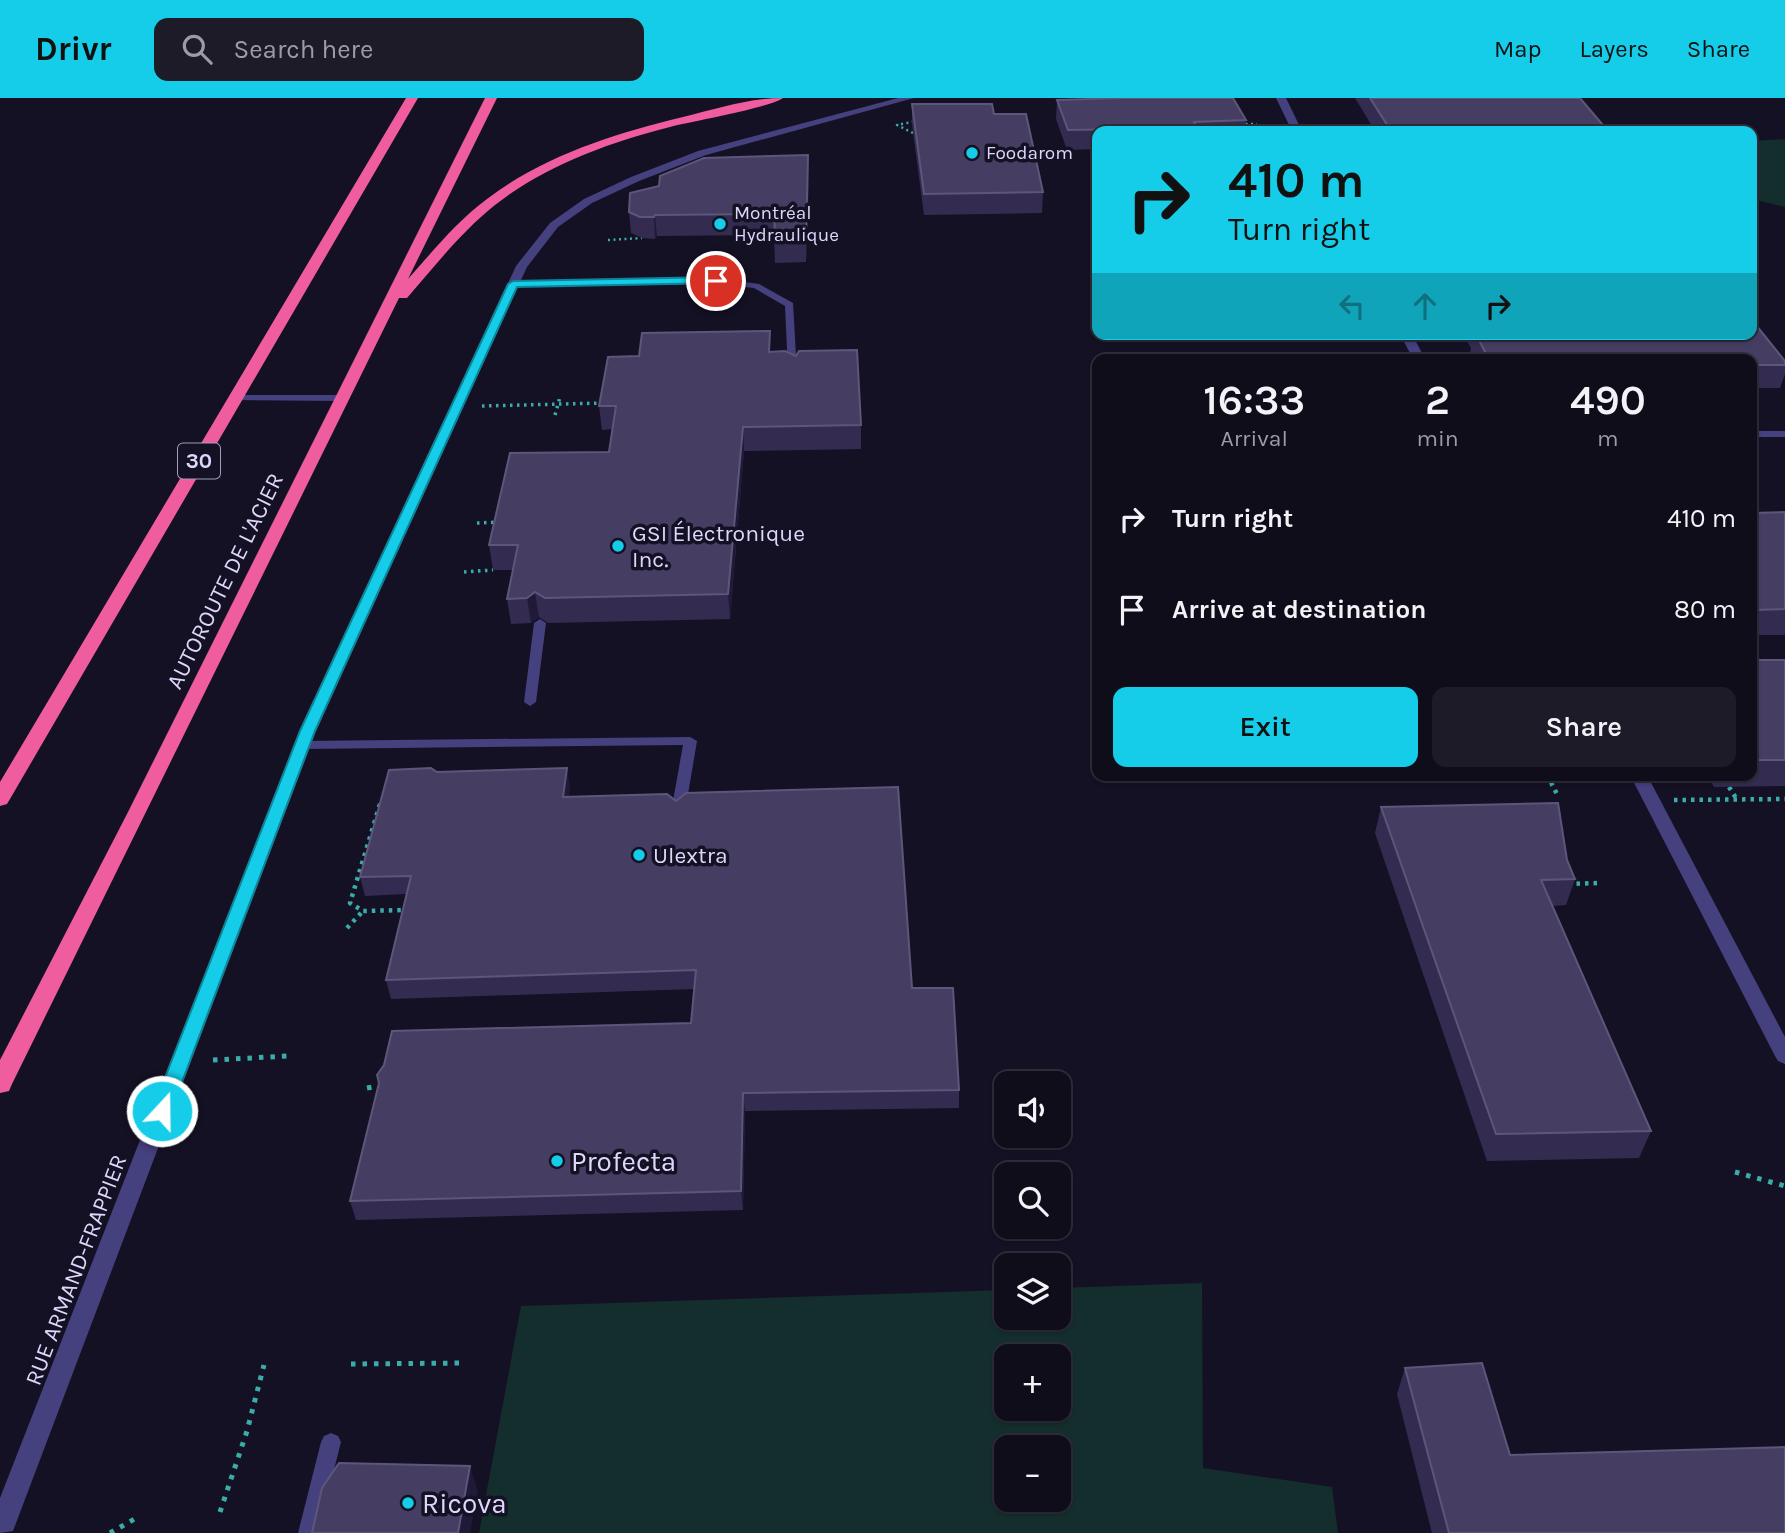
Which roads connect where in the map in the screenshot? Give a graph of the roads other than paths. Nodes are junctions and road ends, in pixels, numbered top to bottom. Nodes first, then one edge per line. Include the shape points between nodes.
1 (412, 98) edge
2 (491, 98) edge
3 (777, 98) edge
4 (909, 98) edge
5 (1281, 98) edge
6 (1295, 126) edge
7 (513, 284) junction
8 (380, 320) junction
9 (793, 374) edge
10 (236, 398) junction
11 (342, 398) junction
12 (1757, 434) edge
13 (1785, 434) edge
14 (540, 623) dead end
15 (530, 702) dead end
16 (302, 746) junction
17 (1641, 781) edge
18 (0, 799) edge
19 (678, 812) edge
20 (1785, 1056) edge
21 (0, 1084) edge
22 (331, 1442) dead end
23 (0, 1531) edge
24 (308, 1533) edge

1 - 10 highway, 30
2 - 8 highway, AUTOROUTE DE L'ACIER
3 - 8 highway via 619,138 533,174 469,221
4 - 7 street, RUE ARMAND-FRAPPIER via 702,153 588,201 554,225
5 - 6 street
7 - 9 lane via 716,281 756,286 790,305
7 - 16 street, RUE ARMAND-FRAPPIER
8 - 11 highway, AUTOROUTE DE L'ACIER
10 - 11 lane
10 - 18 highway, 30
11 - 21 highway, AUTOROUTE DE L'ACIER
12 - 13 lane
14 - 15 lane
16 - 19 lane via 690,741
16 - 23 street, RUE ARMAND-FRAPPIER
17 - 20 street
22 - 24 lane

